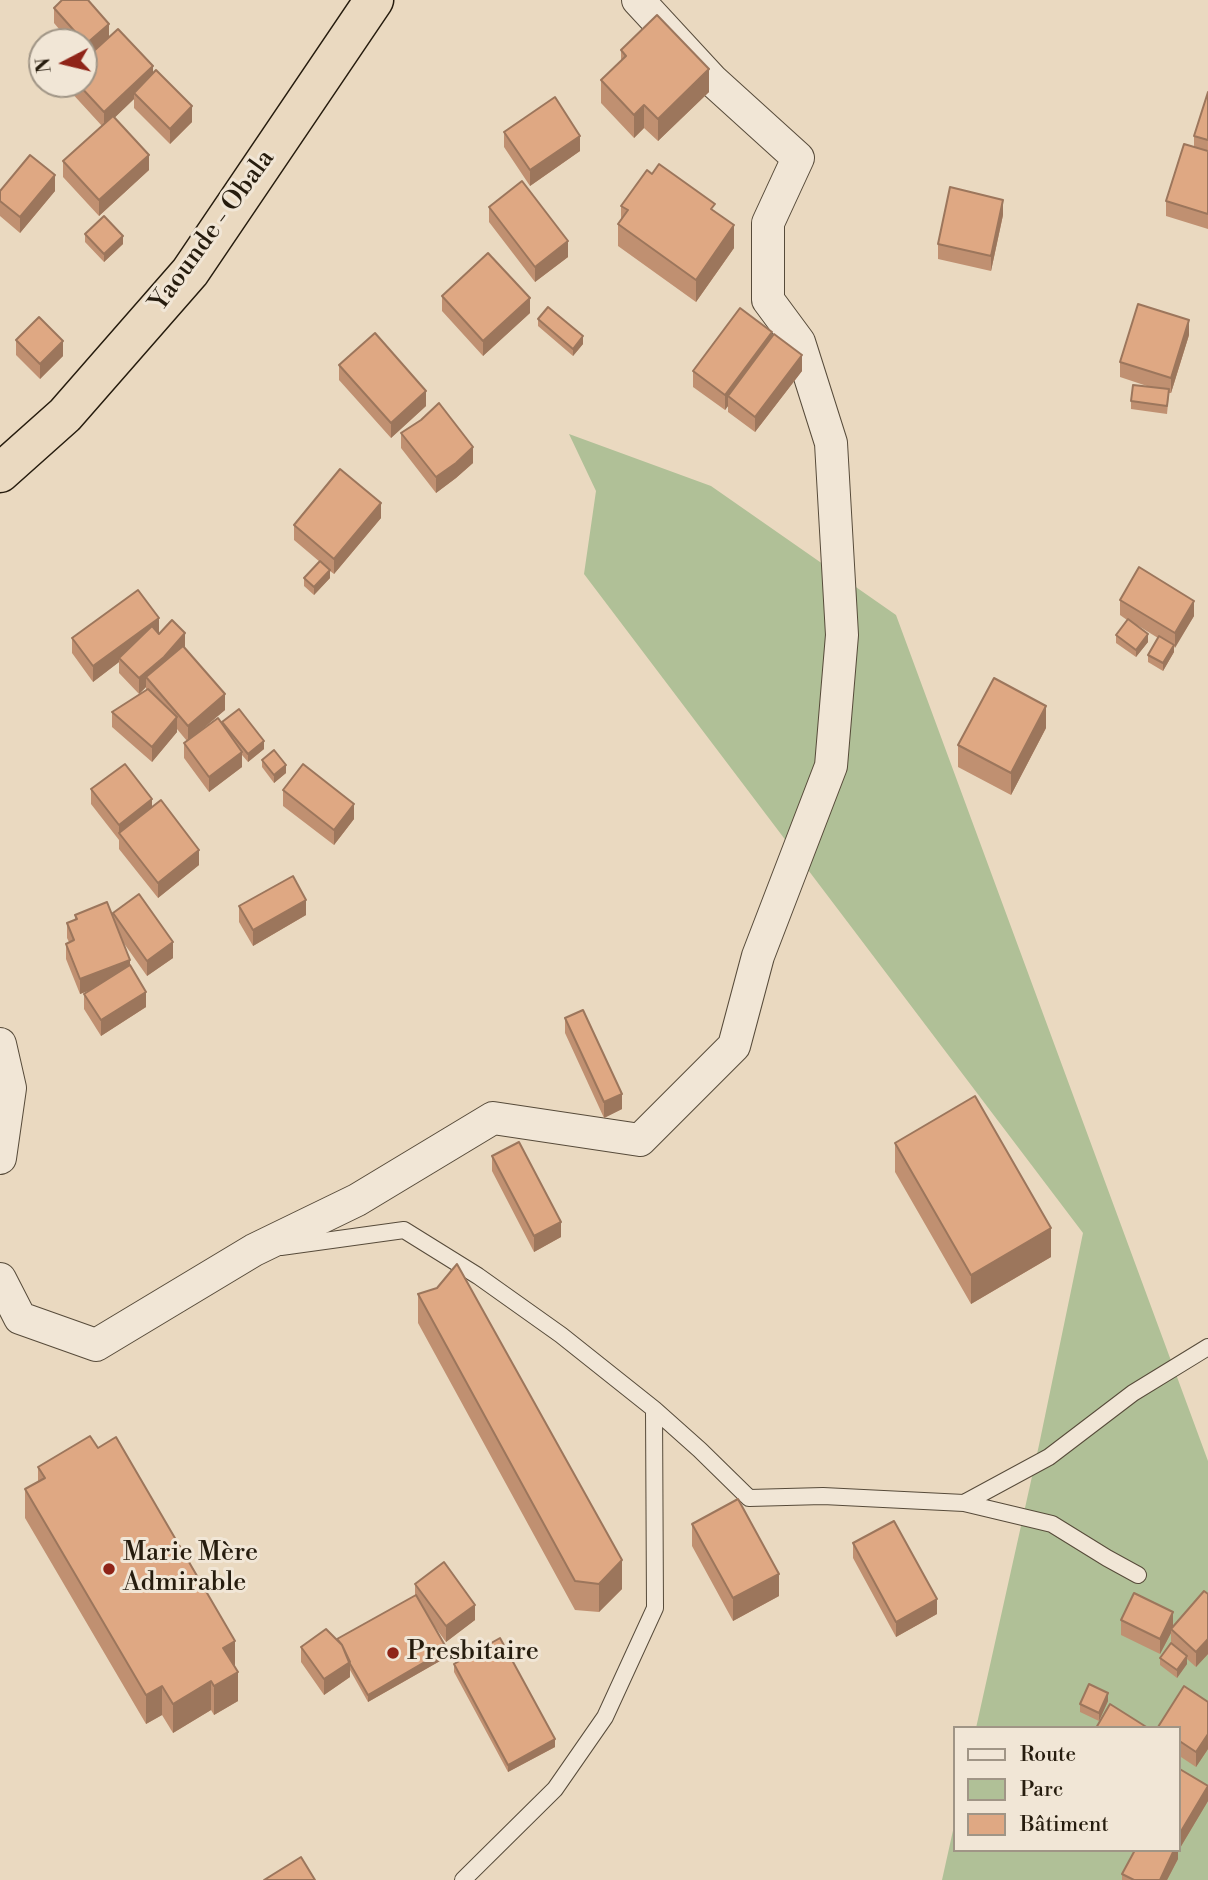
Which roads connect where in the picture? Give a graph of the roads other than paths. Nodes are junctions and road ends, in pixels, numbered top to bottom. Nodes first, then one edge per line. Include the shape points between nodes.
1 (374, 0) edge
2 (638, 0) edge
3 (0, 473) edge
4 (0, 1044) edge
5 (0, 1158) edge
6 (254, 1250) junction
7 (0, 1279) edge
8 (1208, 1347) edge
9 (654, 1409) junction
10 (964, 1503) junction
11 (1138, 1575) dead end
12 (463, 1880) edge

1 - 3 highway, Yaounde - Obala via 190,272 65,415
2 - 6 street via 712,80 798,158 768,223 768,300 799,342 831,443 842,635 831,766 758,956 734,1046 639,1140 493,1118 357,1200
4 - 5 street via 10,1088
6 - 7 street via 96,1345 20,1318
6 - 9 lane via 404,1230 561,1335
8 - 10 lane via 1133,1393 1049,1457
9 - 10 lane via 749,1499 823,1496
9 - 12 lane via 655,1608 605,1717 555,1789
10 - 11 lane via 1052,1524

